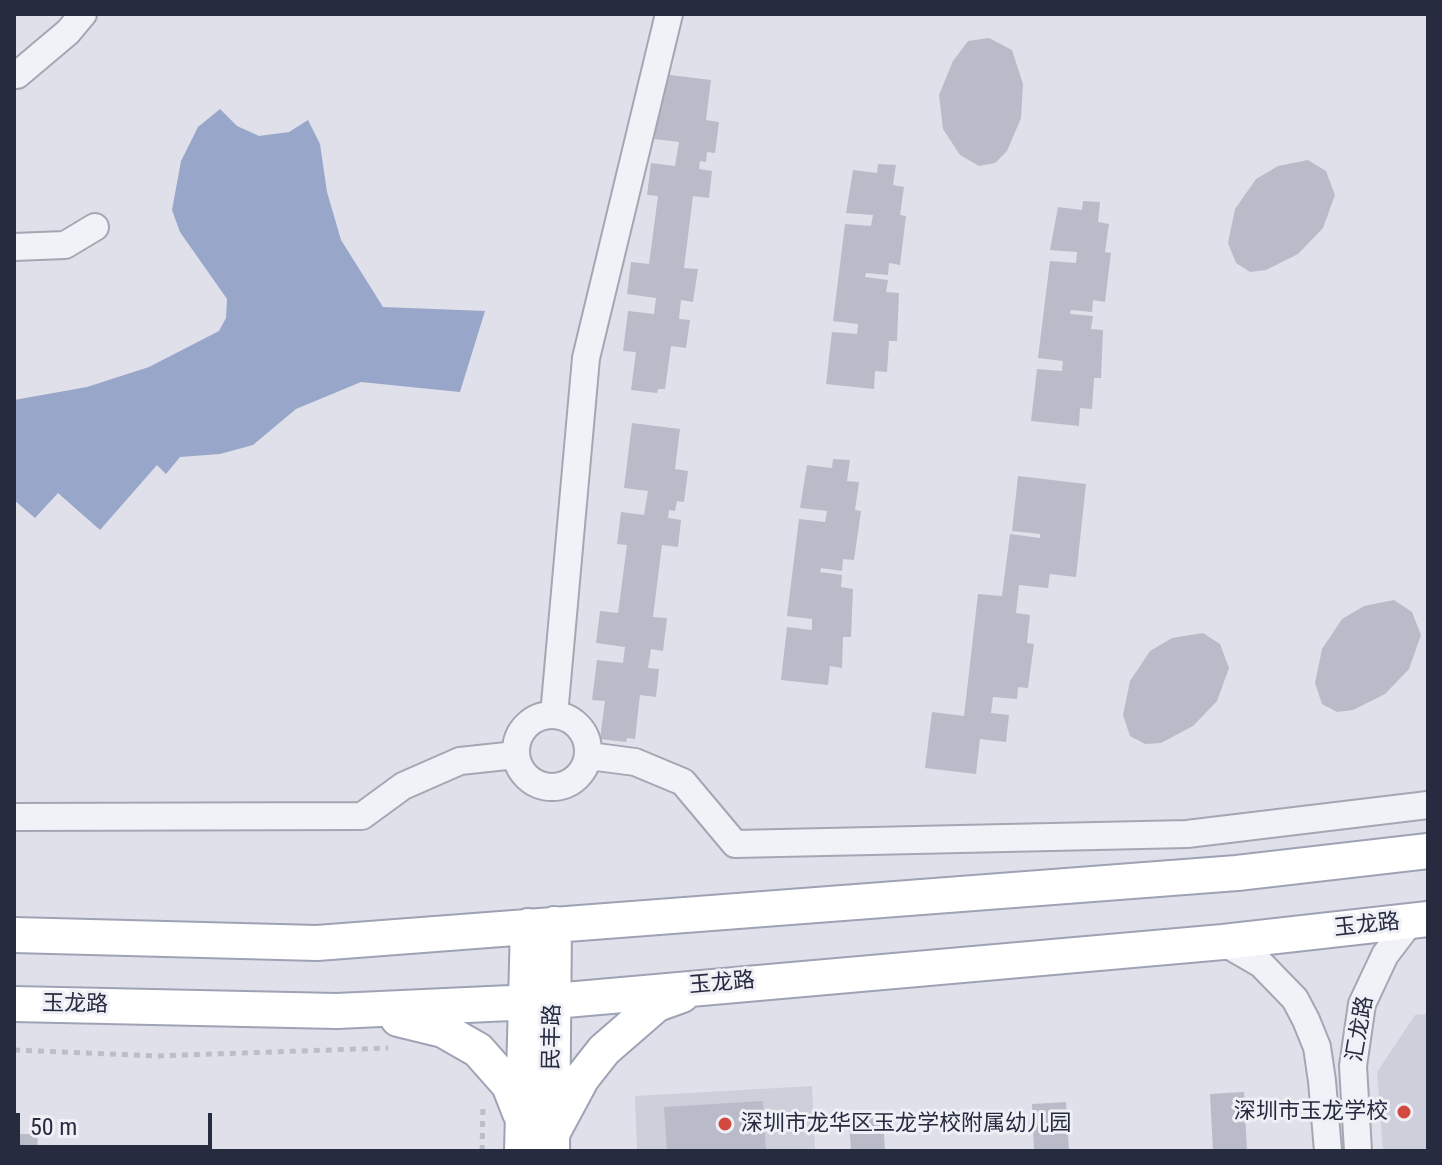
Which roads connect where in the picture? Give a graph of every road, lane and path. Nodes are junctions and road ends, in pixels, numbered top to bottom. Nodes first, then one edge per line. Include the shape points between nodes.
1 (83, 14) edge
2 (669, 14) edge
3 (17, 75) dead end
4 (95, 227) dead end
5 (14, 247) edge
6 (554, 715) junction
7 (516, 755) junction
8 (589, 756) junction
9 (1428, 805) edge
10 (14, 817) edge
11 (1428, 851) edge
12 (1420, 920) edge
13 (541, 925) junction
14 (14, 935) edge
15 (1223, 942) junction
16 (706, 985) junction
17 (540, 1002) junction
18 (14, 1004) edge
19 (363, 1010) junction
20 (397, 1048) dead end
21 (14, 1050) edge
22 (482, 1091) dead end
23 (537, 1140) edge
24 (482, 1151) edge
25 (1328, 1151) edge
26 (1358, 1151) edge

1 - 3 street
2 - 6 street via 586,358
4 - 5 street via 65,245
6 - 7 street via 529,723
6 - 8 street via 575,723 585,734
7 - 8 street via 523,774 546,787 571,783
7 - 10 street via 460,761 403,786 362,816
8 - 9 street via 635,762 683,782 735,844 1187,834
11 - 13 main road via 1237,873
12 - 15 main road, 玉龙路
12 - 26 street, 汇龙路 via 1385,955 1362,1004 1353,1066
13 - 14 main road via 317,943
13 - 17 main road, 民丰路
15 - 16 main road, 玉龙路
15 - 25 street, 汇龙路 via 1261,964 1295,999 1306,1020 1317,1047
16 - 17 main road, 玉龙路
16 - 23 main road via 657,1004 604,1050
17 - 19 main road, 玉龙路
17 - 23 main road, 民丰路
18 - 19 main road, 玉龙路
19 - 23 main road via 443,1030 478,1050 509,1085
20 - 21 path via 155,1056
22 - 24 path

